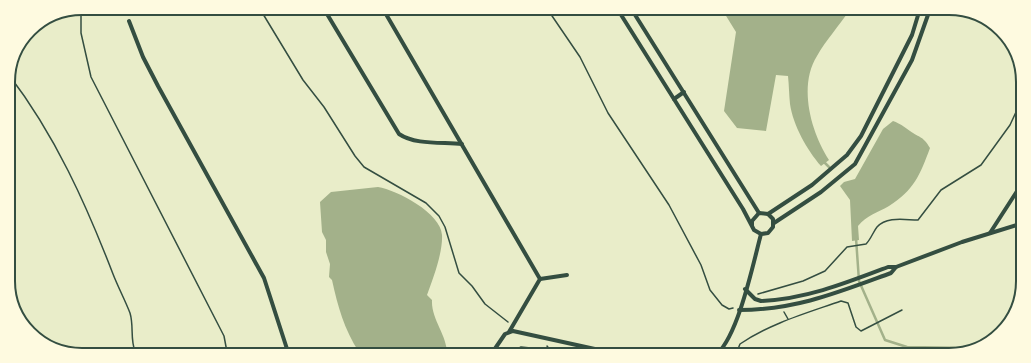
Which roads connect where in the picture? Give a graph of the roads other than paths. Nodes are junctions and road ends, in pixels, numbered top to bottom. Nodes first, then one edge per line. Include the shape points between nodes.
1 (328, 15) edge
2 (387, 15) edge
3 (621, 15) edge
4 (635, 15) edge
5 (918, 15) edge
6 (928, 15) edge
7 (129, 21) dead end
8 (684, 92) junction
9 (674, 99) junction
10 (462, 144) junction
11 (1016, 193) edge
12 (759, 214) junction
13 (768, 214) junction
14 (774, 223) junction
15 (1016, 225) edge
16 (752, 226) junction
17 (990, 233) junction
18 (761, 234) junction
19 (896, 267) junction
20 (567, 275) dead end
21 (540, 279) junction
22 (745, 289) junction
23 (739, 310) junction
24 (509, 332) junction
25 (287, 348) edge
26 (495, 348) edge
27 (586, 348) edge
28 (721, 348) edge

1 - 10 street via 399,134 417,141
2 - 10 street
3 - 9 street
4 - 8 street
5 - 13 street via 912,34 860,136 847,155 812,185
6 - 14 street via 912,60 855,164 826,188
7 - 25 street via 158,86 264,278
8 - 9 street
8 - 12 street
9 - 16 street
10 - 21 street
11 - 17 street
12 - 13 street
12 - 16 street via 752,221
13 - 14 street
14 - 18 street via 768,233
15 - 17 street
16 - 18 street
17 - 19 street
18 - 22 street
19 - 22 street via 888,267 800,297 761,301 752,297
19 - 23 street via 891,273 827,297 758,310
20 - 21 street
21 - 24 street
22 - 23 street
23 - 28 street via 729,336
24 - 26 street
24 - 27 street

